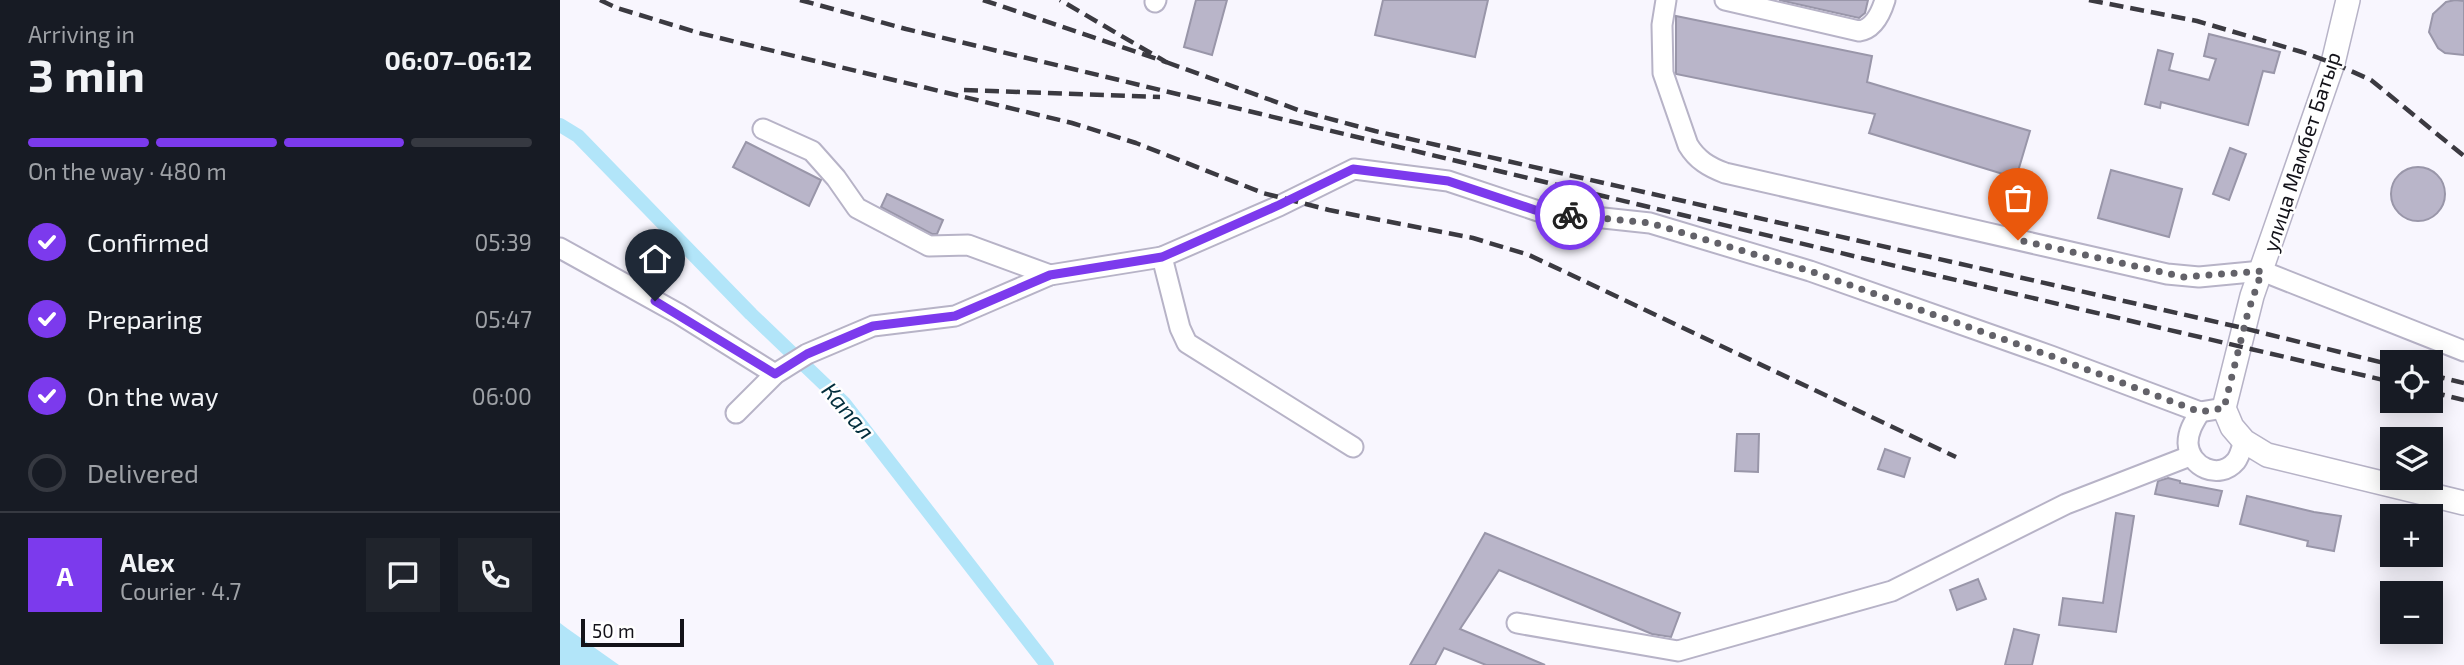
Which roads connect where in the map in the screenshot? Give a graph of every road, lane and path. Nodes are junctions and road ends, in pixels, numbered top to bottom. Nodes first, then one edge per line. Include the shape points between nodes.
1 (1666, 0) edge
2 (1725, 0) edge
3 (1885, 0) edge
4 (2348, 0) edge
5 (763, 129) dead end
6 (560, 248) edge
7 (1162, 257) junction
8 (2262, 271) junction
9 (1050, 275) junction
10 (2464, 351) edge
11 (775, 374) junction
12 (2224, 408) junction
13 (2200, 412) junction
14 (736, 413) dead end
15 (2244, 441) junction
16 (1353, 447) dead end
17 (2190, 456) junction
18 (2464, 503) edge
19 (1517, 623) dead end

1 - 8 street via 1663,73 1688,145 1709,167 2175,275
2 - 3 street via 1859,31 1871,27
4 - 8 main road, улица Мамбет Батыр via 2333,63
5 - 9 street via 812,151 857,208 929,246 968,245
6 - 11 street
7 - 9 street
7 - 13 street via 1353,169 1448,181 1538,211 1650,223 1810,271
7 - 16 street via 1187,343
8 - 10 street
8 - 12 main road, улица Мамбет Батыр
9 - 11 street via 955,316 873,326 807,354
11 - 14 street
12 - 13 street
12 - 15 main road via 2232,428
13 - 17 street via 2190,428
15 - 17 street via 2238,460 2228,468 2213,472
15 - 18 main road via 2267,455
17 - 19 street via 2066,504 1892,591 1678,652

